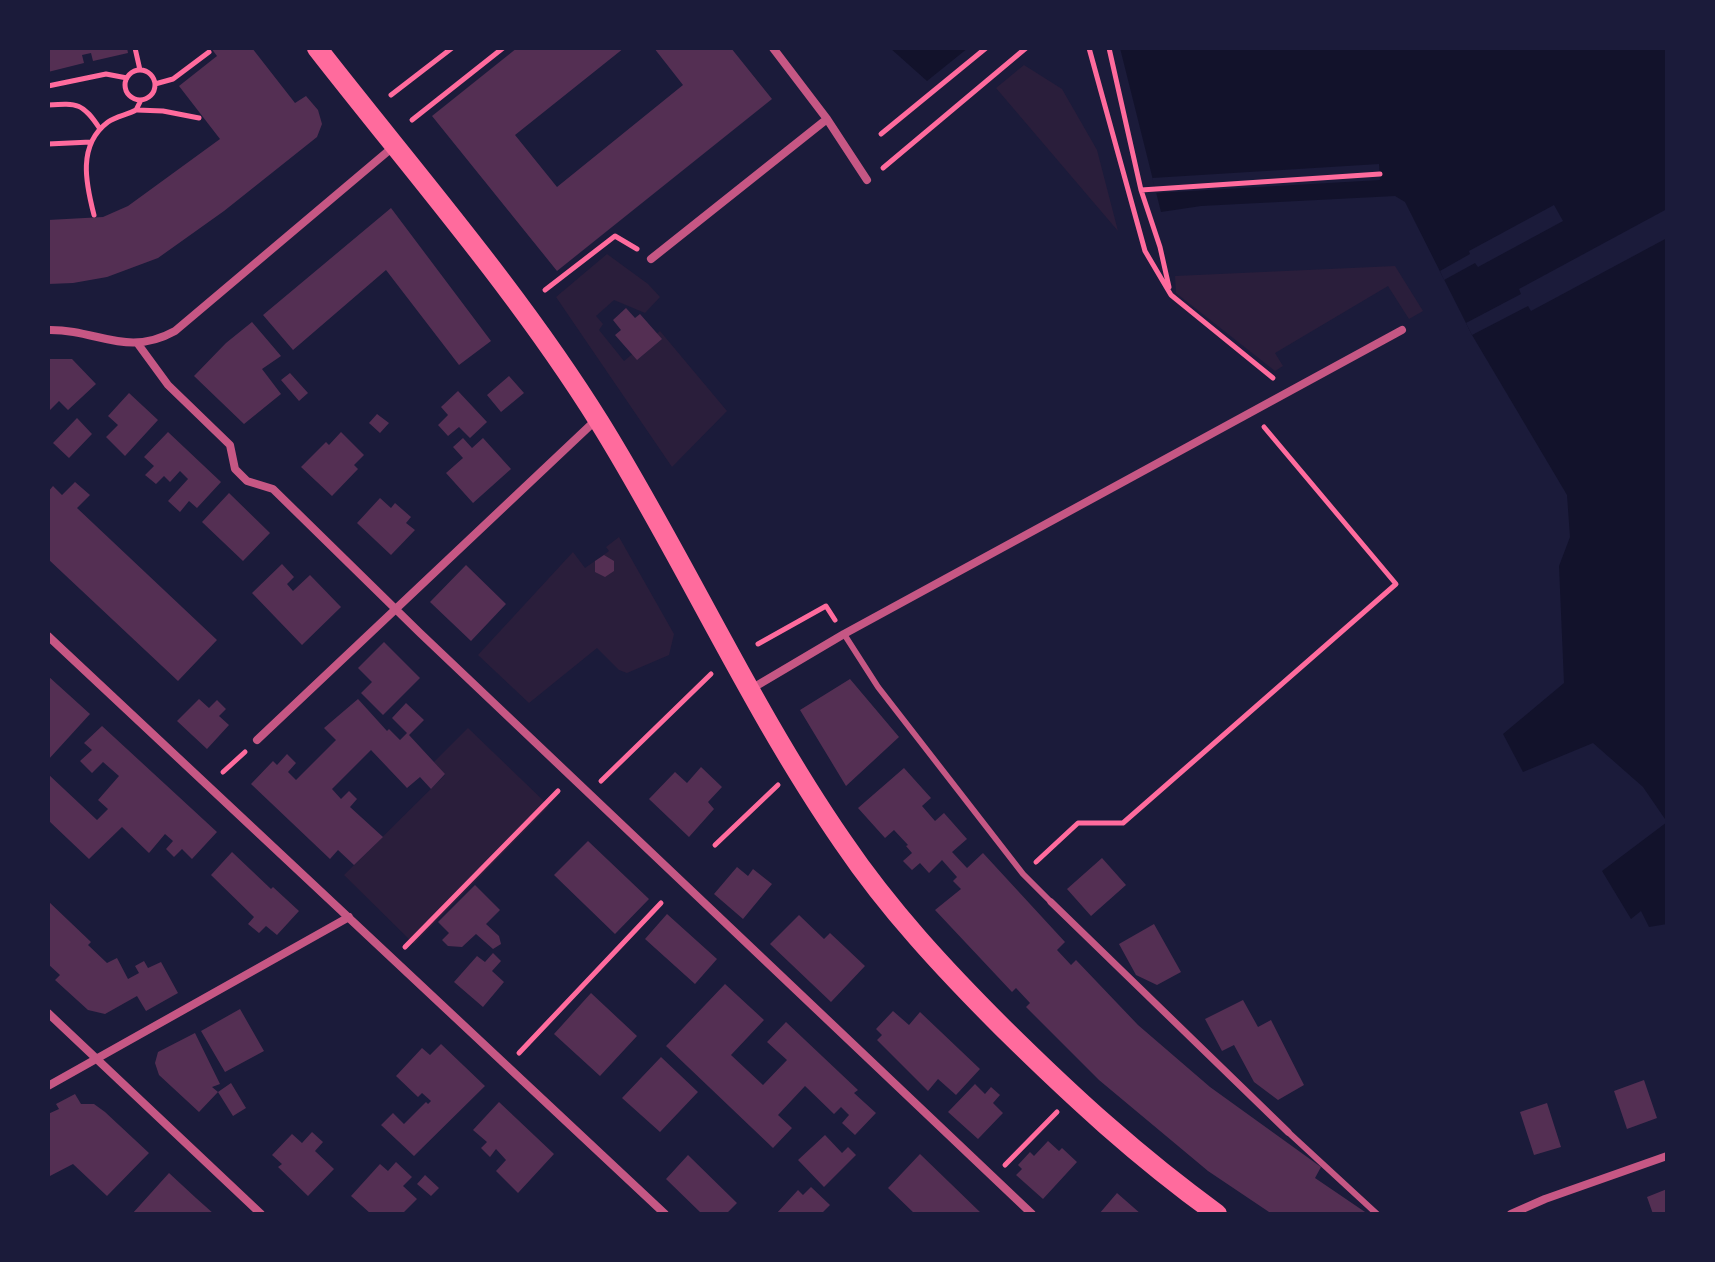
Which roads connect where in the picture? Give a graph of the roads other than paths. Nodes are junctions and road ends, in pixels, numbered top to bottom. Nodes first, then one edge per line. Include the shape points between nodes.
1 (317, 48) edge
2 (773, 48) edge
3 (827, 119) junction
4 (394, 146) junction
5 (867, 180) road end
6 (651, 259) road end
7 (48, 330) edge
8 (1402, 330) dead end
9 (138, 344) junction
10 (597, 418) junction
11 (395, 610) junction
12 (844, 634) junction
13 (48, 636) edge
14 (750, 689) junction
15 (257, 740) road end
16 (1051, 902) joint
17 (349, 917) junction
18 (48, 1013) edge
19 (97, 1059) junction
20 (48, 1086) edge
21 (1288, 1132) joint
22 (1667, 1156) edge
23 (261, 1214) edge
24 (665, 1214) edge
25 (1032, 1214) edge
26 (1217, 1214) edge
27 (1377, 1214) edge
28 (1511, 1214) edge

1 - 4 main road
2 - 3 street
3 - 5 street
3 - 6 street
4 - 9 street via 175,331
4 - 10 main road
7 - 9 street
8 - 12 street
9 - 11 street via 168,385 230,445 235,469 247,481 273,489
10 - 11 street
10 - 14 main road
11 - 15 street
11 - 25 street
12 - 14 street
12 - 16 lane via 878,687 1023,874
13 - 17 street
14 - 26 main road via 841,840 924,946 1106,1127
16 - 21 street
17 - 19 street
17 - 24 street
18 - 19 street
19 - 20 street
19 - 23 street
21 - 27 lane
22 - 28 street

